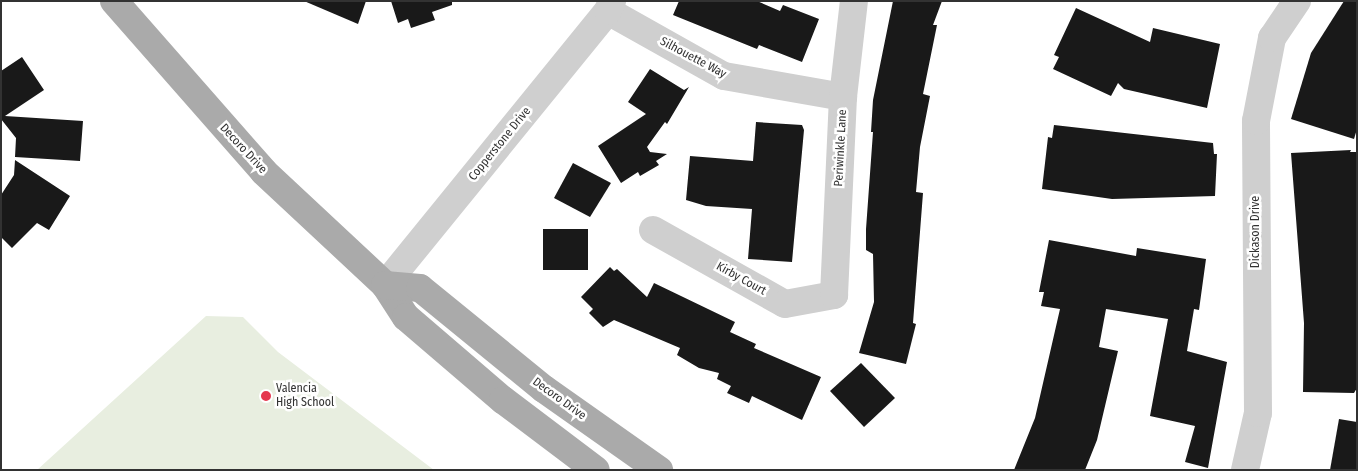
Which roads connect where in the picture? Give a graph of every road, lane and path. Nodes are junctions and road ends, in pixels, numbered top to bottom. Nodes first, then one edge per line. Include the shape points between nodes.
1 (114, 1) edge
2 (854, 1) edge
3 (1297, 1) edge
4 (610, 6) edge
5 (843, 97) junction
6 (653, 230) dead end
7 (385, 285) junction
8 (834, 295) joint
9 (596, 470) edge
10 (659, 470) edge
11 (1245, 470) edge

1 - 7 main road, Decoro Drive via 264,172
2 - 5 street, Periwinkle Lane
3 - 11 street, Dickason Drive via 1272,38 1256,121 1258,413
4 - 5 street, Silhouette Way via 724,76
4 - 7 street, Copperstone Drive
5 - 8 street, Periwinkle Lane
6 - 8 street, Kirby Court via 785,304
7 - 9 main road, Decoro Drive via 406,317 503,400
7 - 10 main road, Decoro Drive via 420,288 544,389

